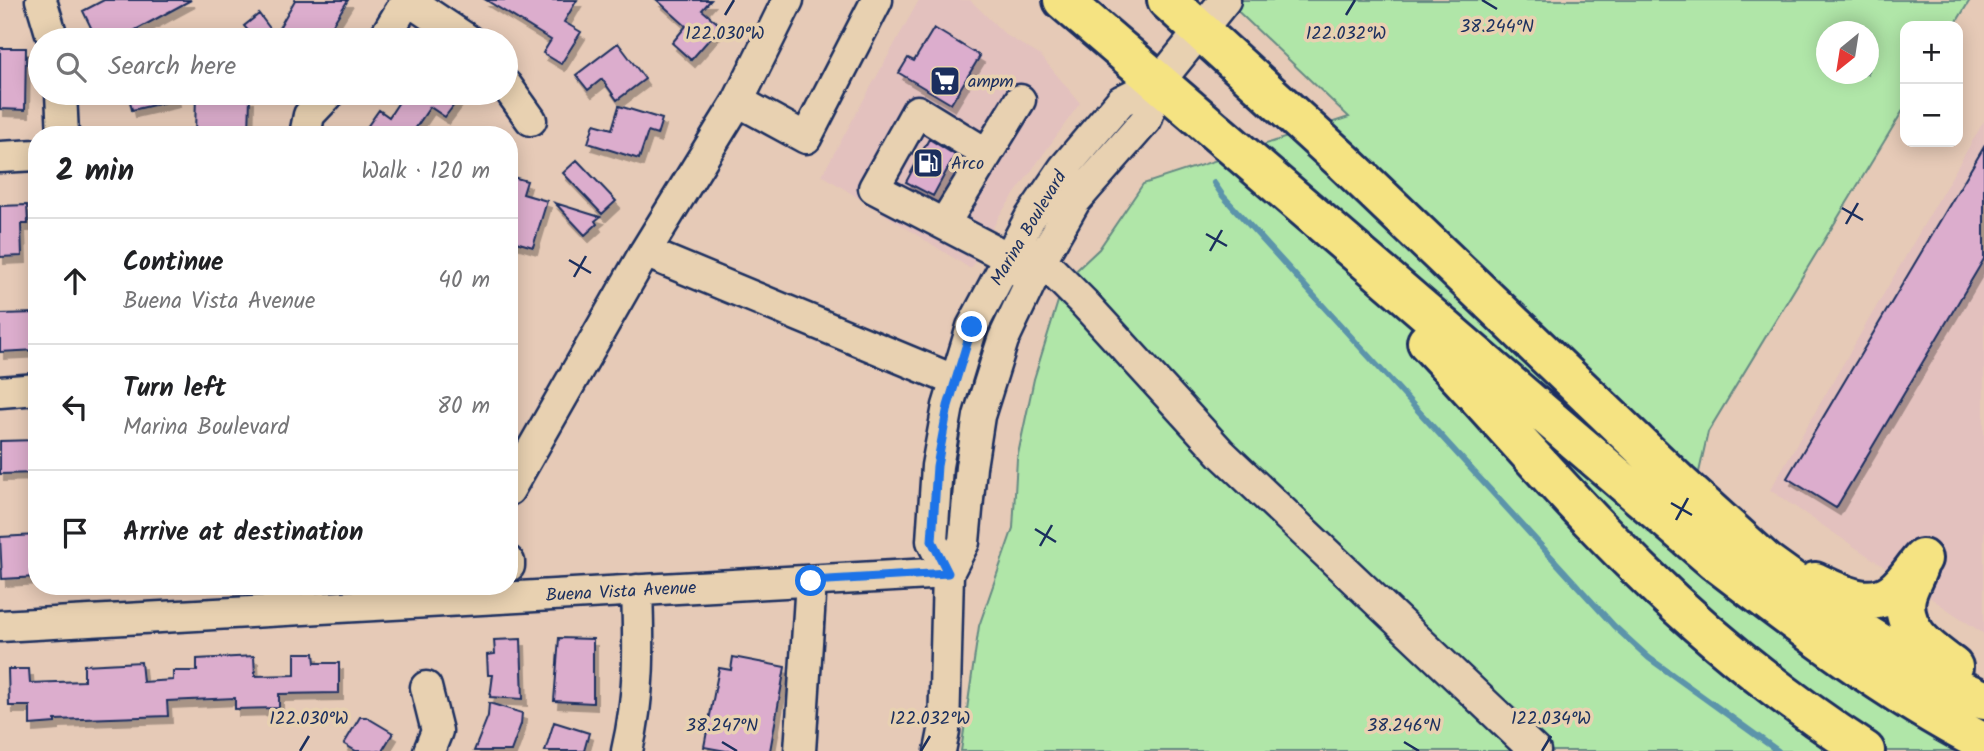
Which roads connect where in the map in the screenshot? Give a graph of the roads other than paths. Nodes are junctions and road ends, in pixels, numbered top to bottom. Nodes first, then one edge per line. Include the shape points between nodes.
1 (41, 0) edge
2 (408, 0) edge
3 (788, 0) edge
4 (877, 0) edge
5 (1063, 0) edge
6 (1167, 0) edge
7 (1225, 0) edge
8 (49, 28) edge
9 (390, 28) edge
10 (450, 28) edge
11 (1201, 30) junction
12 (1159, 82) junction
13 (1020, 100) dead end
14 (738, 101) junction
15 (518, 102) edge
16 (62, 105) edge
17 (319, 105) edge
18 (531, 120) dead end
19 (63, 126) edge
20 (307, 126) edge
21 (988, 154) junction
22 (28, 155) edge
23 (0, 157) edge
24 (944, 224) junction
25 (1351, 247) junction
26 (645, 252) junction
27 (1007, 257) junction
28 (1041, 260) junction
29 (1011, 320) junction
30 (956, 381) junction
31 (28, 390) edge
32 (0, 392) edge
33 (518, 473) edge
34 (1766, 562) junction
35 (948, 573) junction
36 (811, 581) junction
37 (636, 590) junction
38 (518, 592) edge
39 (401, 595) edge
40 (299, 598) edge
41 (0, 626) edge
42 (426, 687) dead end
43 (1983, 700) edge
44 (1984, 743) edge
45 (429, 751) edge
46 (627, 751) edge
47 (800, 751) edge
48 (940, 751) edge
49 (1535, 751) edge
50 (1865, 751) edge

1 - 8 street
2 - 9 street
2 - 10 street
3 - 14 street
4 - 14 street via 806,138
5 - 12 highway
6 - 11 highway
7 - 11 street, Marina Boulevard
11 - 12 street, Marina Boulevard
11 - 34 highway
12 - 25 highway
12 - 27 street, Marina Boulevard via 1121,101 1064,167
12 - 28 street, Marina Boulevard via 1146,120 1075,201
13 - 21 street
14 - 26 street
15 - 18 street
16 - 19 street
17 - 20 street
21 - 24 street
21 - 24 street via 917,111 874,188
22 - 23 street
24 - 27 street
25 - 44 highway via 1715,561 1817,639
25 - 50 highway via 1402,316 1641,571 1702,628
26 - 30 street
26 - 33 street
27 - 29 street via 1019,267
27 - 30 street, Marina Boulevard via 972,327
28 - 29 street, Marina Boulevard
28 - 49 street via 1223,454
29 - 35 street, Marina Boulevard via 979,416 964,542
30 - 35 street, Marina Boulevard via 937,466 932,541
31 - 32 street
34 - 43 highway via 1878,642 1946,684
34 - 43 highway via 1854,598 1870,600 1895,591 1922,559 1906,597 1911,629
35 - 36 street, Buena Vista Avenue
35 - 48 street, Marina Boulevard via 945,719
36 - 37 street, Buena Vista Avenue
36 - 47 street
37 - 38 street, Buena Vista Avenue
37 - 46 street via 637,689
39 - 40 street, Buena Vista Avenue
40 - 41 street, Buena Vista Avenue
42 - 45 street via 437,731

